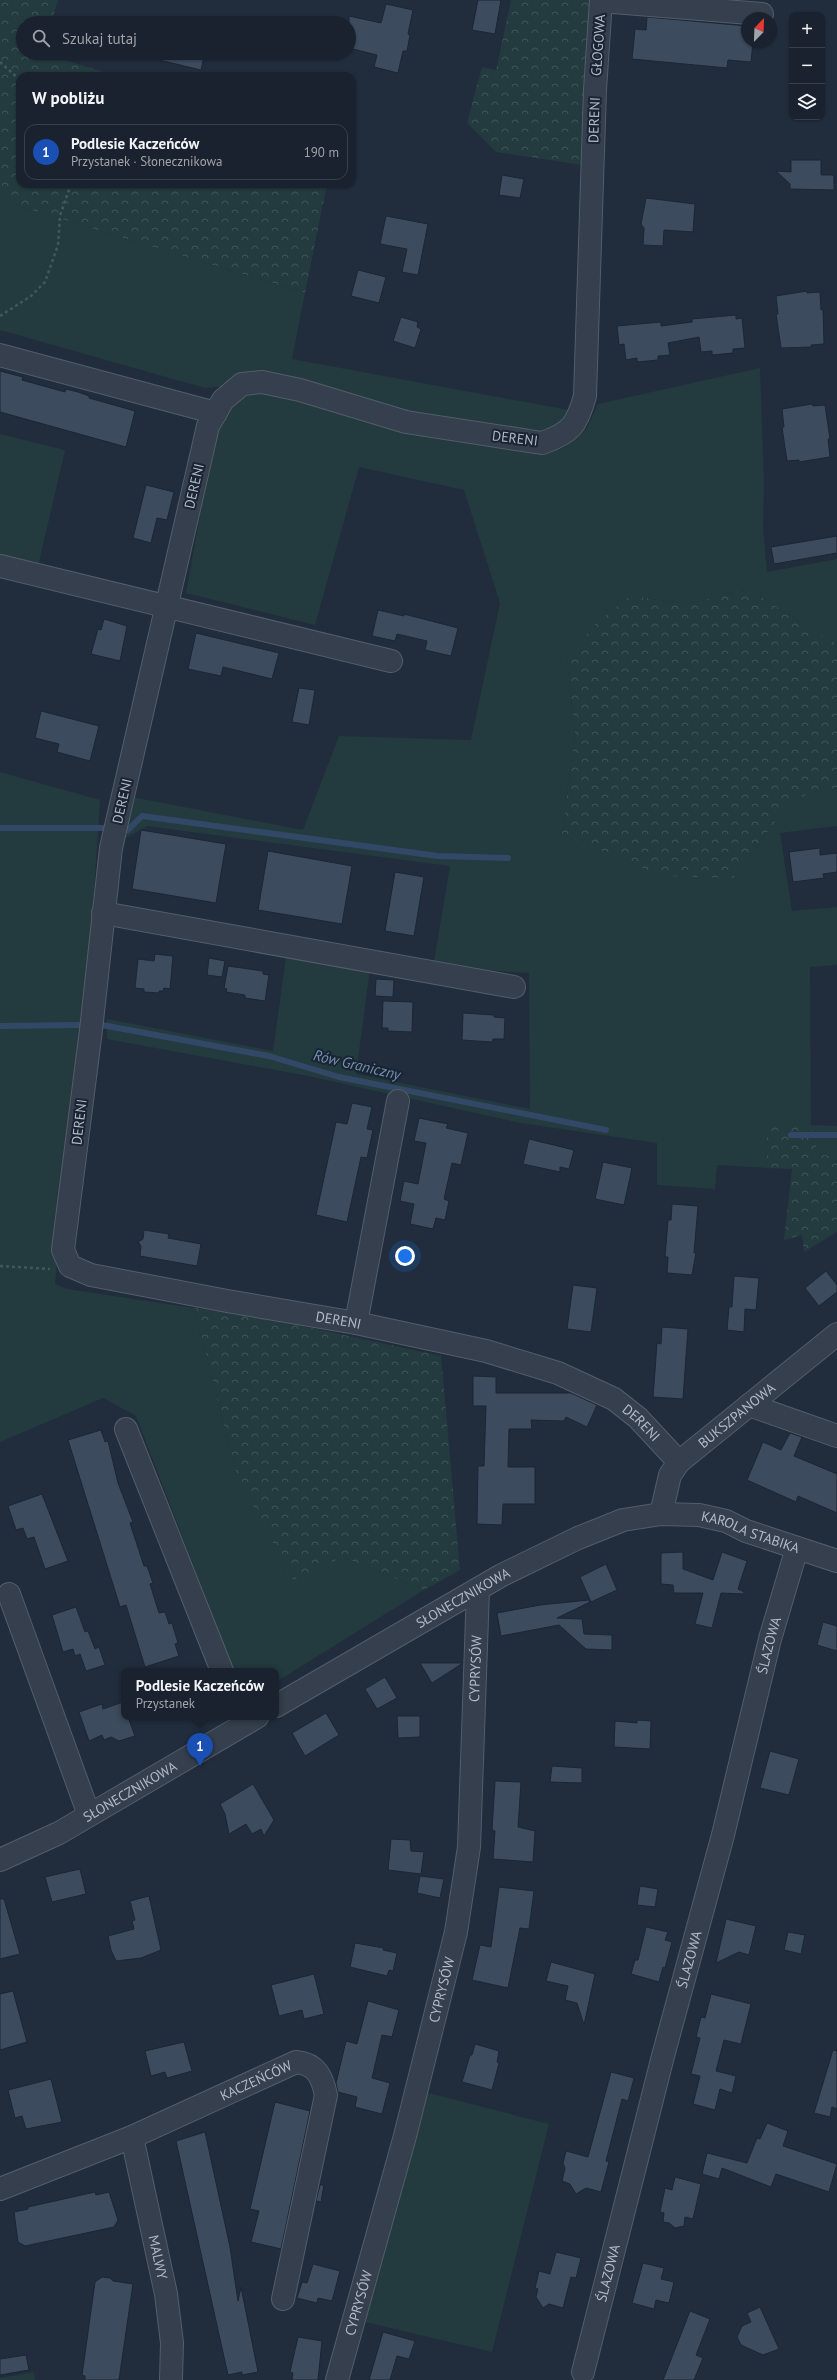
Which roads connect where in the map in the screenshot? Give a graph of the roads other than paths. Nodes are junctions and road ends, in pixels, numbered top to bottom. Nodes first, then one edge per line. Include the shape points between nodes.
1 (601, 0) edge
2 (691, 4) edge
3 (748, 12) edge
4 (595, 90) joint
5 (0, 355) edge
6 (216, 413) junction
7 (0, 566) edge
8 (167, 607) junction
9 (391, 660) dead end
10 (103, 913) junction
11 (514, 988) dead end
12 (398, 1100) dead end
13 (356, 1323) junction
14 (837, 1334) edge
15 (749, 1405) junction
16 (126, 1429) dead end
17 (837, 1436) edge
18 (679, 1462) junction
19 (661, 1514) junction
20 (797, 1548) junction
21 (837, 1561) edge
22 (478, 1589) junction
23 (9, 1594) dead end
24 (221, 1668) edge
25 (279, 1704) edge
26 (247, 1720) edge
27 (89, 1815) junction
28 (0, 1860) edge
29 (132, 2137) junction
30 (0, 2189) edge
31 (283, 2299) dead end
32 (583, 2372) dead end
33 (171, 2380) edge
34 (337, 2380) edge

1 - 2 street
1 - 4 street, GŁOGOWA
2 - 3 street
4 - 6 street, DERENI via 585,396 579,418 562,436 542,443 406,422 300,390 262,382 242,384 223,400
5 - 6 street
6 - 8 street, DERENI via 208,426
7 - 8 street
8 - 9 street
8 - 10 street, DERENI via 111,848
10 - 11 street
10 - 13 street, DERENI via 92,1030 63,1250 70,1266 91,1275
12 - 13 street
13 - 18 street, DERENI via 486,1351 558,1373 614,1399 638,1418
14 - 15 street, BUKSZPANOWA
15 - 17 street
15 - 18 street, BUKSZPANOWA
16 - 24 street
18 - 19 street, BUKSZPANOWA via 670,1475
19 - 20 street, KAROLA STABIKA via 699,1515 726,1521 746,1531
19 - 22 street, SŁONECZNIKOWA via 623,1520 578,1538
20 - 21 street, KAROLA STABIKA
20 - 32 street, ŚLAZOWA via 770,1639 723,1835 665,2048
22 - 25 street, SŁONECZNIKOWA
22 - 34 street, CYPRYSÓW via 469,1847 456,1932 405,2136
23 - 27 street
26 - 27 street, SŁONECZNIKOWA
27 - 28 street, SŁONECZNIKOWA via 59,1833
29 - 30 street, KACZEŃCÓW
29 - 31 street, KACZEŃCÓW via 296,2062 305,2063 316,2069 324,2083 326,2095
29 - 33 street, MALWY via 167,2301 172,2343

